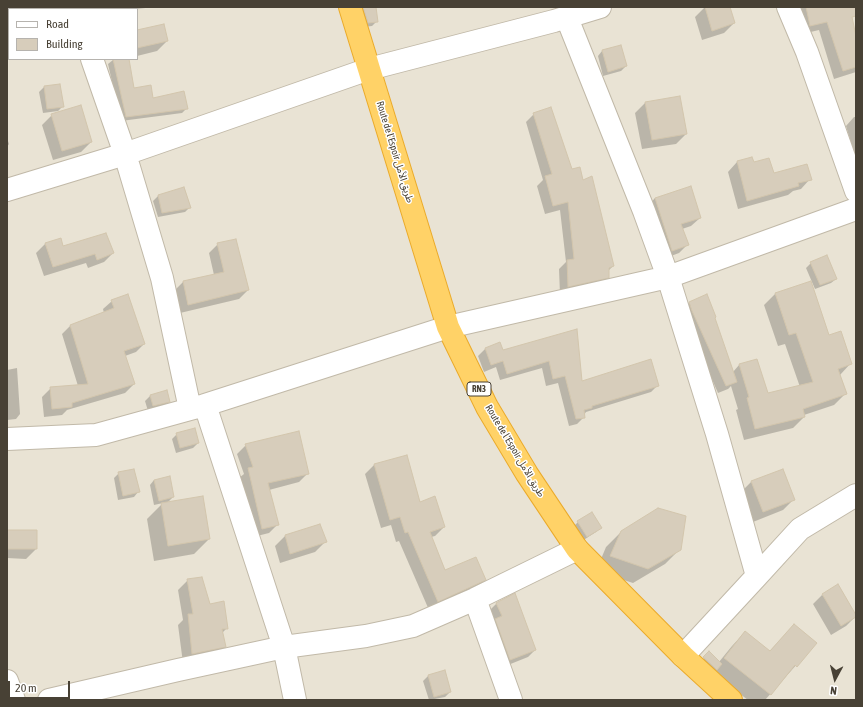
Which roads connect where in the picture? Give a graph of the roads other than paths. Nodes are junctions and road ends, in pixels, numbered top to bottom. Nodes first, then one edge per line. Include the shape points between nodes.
1 (350, 7) edge
2 (600, 7) edge
3 (788, 7) edge
4 (557, 15) edge
5 (92, 60) edge
6 (369, 69) junction
7 (125, 154) junction
8 (7, 190) edge
9 (856, 191) edge
10 (856, 209) edge
11 (668, 277) junction
12 (448, 327) junction
13 (198, 407) junction
14 (7, 439) edge
15 (856, 495) edge
16 (577, 549) junction
17 (758, 576) junction
18 (475, 599) junction
19 (284, 647) junction
20 (682, 656) junction
21 (7, 682) edge
22 (14, 700) edge
23 (49, 700) edge
24 (295, 700) edge
25 (511, 700) edge
26 (731, 700) edge

1 - 6 highway, Route de l’Espoir طريق الأمل / RN3
2 - 4 street
3 - 9 street via 807,52
4 - 6 street
4 - 11 street via 644,211
5 - 7 street
6 - 7 street
6 - 12 highway, Route de l’Espoir طريق الأمل / RN3
7 - 8 street
7 - 13 street
10 - 11 street
11 - 12 street
11 - 17 street
12 - 13 street
12 - 16 highway, Route de l’Espoir طريق الأمل / RN3 via 495,421
13 - 14 street via 96,435
13 - 19 street
15 - 17 street via 800,529
16 - 18 street
16 - 20 highway, Route de l’Espoir طريق الأمل / RN3
17 - 20 street
18 - 19 street via 413,626 366,636
18 - 25 street
19 - 23 street
19 - 24 street
20 - 26 highway, Route de l’Espoir طريق الأمل / RN3
21 - 22 street

